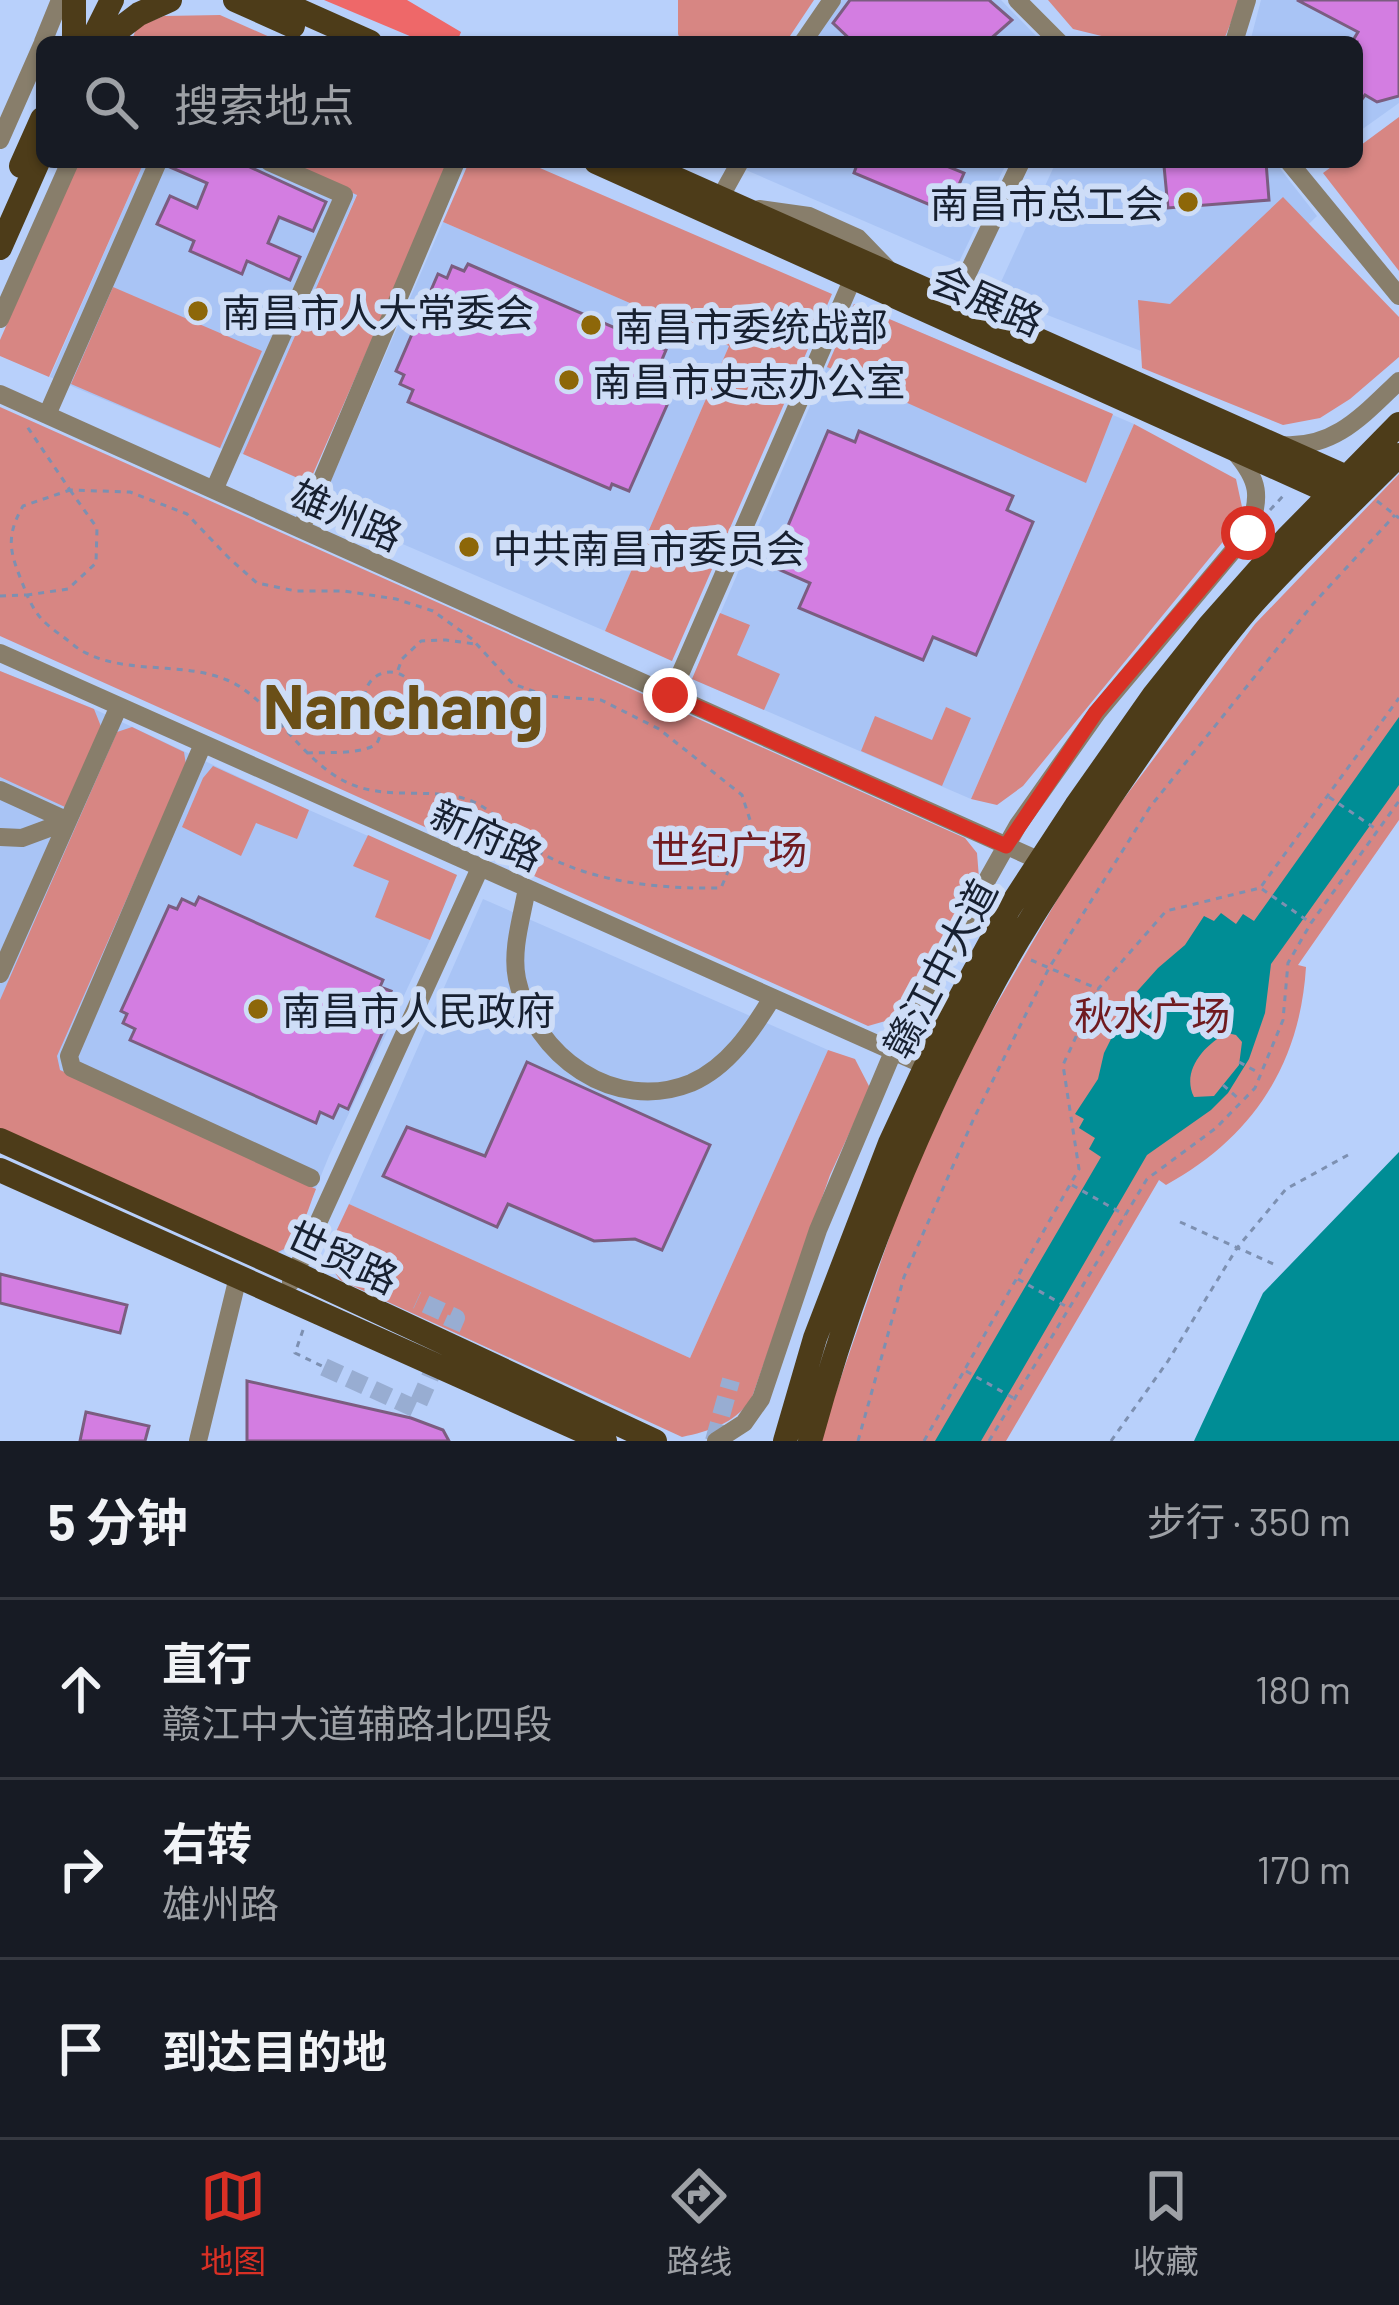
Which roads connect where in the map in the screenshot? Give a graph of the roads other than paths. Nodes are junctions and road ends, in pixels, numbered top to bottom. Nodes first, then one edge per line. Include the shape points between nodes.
1 (60, 0) edge
2 (74, 0) edge
3 (97, 0) edge
4 (112, 0) edge
5 (170, 0) edge
6 (275, 0) edge
7 (827, 0) edge
8 (1017, 0) edge
9 (1247, 0) edge
10 (234, 1) edge
11 (139, 14) junction
12 (46, 36) edge
13 (75, 36) edge
14 (78, 36) edge
15 (94, 36) edge
16 (110, 36) edge
17 (128, 36) edge
18 (315, 36) edge
19 (356, 36) edge
20 (803, 36) edge
21 (1053, 36) edge
22 (1236, 36) edge
23 (36, 60) edge
24 (36, 132) edge
25 (0, 140) edge
26 (36, 167) edge
27 (67, 168) edge
28 (155, 168) edge
29 (283, 168) edge
30 (453, 168) edge
31 (611, 168) edge
32 (738, 168) edge
33 (1018, 168) edge
34 (1294, 168) edge
35 (684, 171) edge
36 (730, 202) junction
37 (0, 211) edge
38 (0, 248) edge
39 (856, 269) junction
40 (895, 275) junction
41 (1399, 296) edge
42 (954, 302) junction
43 (0, 320) edge
44 (1399, 381) edge
45 (8, 398) edge
46 (47, 415) junction
47 (1399, 424) edge
48 (1274, 445) junction
49 (1231, 447) junction
50 (1399, 455) edge
51 (214, 490) junction
52 (1354, 491) junction
53 (301, 529) junction
54 (0, 653) edge
55 (670, 695) junction
56 (119, 706) junction
57 (203, 744) junction
58 (0, 790) edge
59 (68, 821) junction
60 (0, 837) edge
61 (1006, 846) junction
62 (1051, 866) junction
63 (480, 868) junction
64 (527, 889) junction
65 (0, 974) edge
66 (772, 998) junction
67 (893, 1052) junction
68 (936, 1071) junction
69 (0, 1141) edge
70 (0, 1170) edge
71 (310, 1178) dead end
72 (295, 1273) junction
73 (238, 1277) junction
74 (284, 1298) junction
75 (198, 1441) edge
76 (605, 1441) edge
77 (655, 1441) edge
78 (716, 1441) edge
79 (785, 1441) edge
80 (810, 1441) edge

1 - 12 street
2 - 13 main road
3 - 14 main road
4 - 15 main road
5 - 11 main road
6 - 19 main road
7 - 20 street
8 - 21 street
9 - 22 street
10 - 18 main road
11 - 16 main road
11 - 17 street
23 - 25 street
24 - 37 main road
26 - 38 main road
27 - 43 street
28 - 46 street
29 - 51 street via 344,195
30 - 53 street
31 - 39 main road, 会展路
32 - 36 street
33 - 42 street
34 - 41 street
35 - 36 main road, 会展路
36 - 39 main road, 会展路
36 - 40 street via 808,216 858,238
39 - 40 main road, 会展路
39 - 49 main road, 会展路
39 - 55 street
40 - 42 main road, 会展路
42 - 48 main road, 会展路
44 - 48 street via 1331,438
45 - 46 street, 雄州路
46 - 51 street, 雄州路
47 - 52 main road, 赣江中大道
48 - 52 main road, 会展路
49 - 52 main road, 会展路
49 - 61 street via 1257,492 1248,533 1096,712
50 - 52 main road, 赣江中大道
51 - 53 street, 雄州路
52 - 62 main road, 赣江中大道 via 1287,538 1195,643 1154,695
53 - 55 street, 雄州路
54 - 56 street, 新府路
55 - 61 street, 雄州路
56 - 57 street, 新府路
56 - 59 street
57 - 63 street, 新府路
57 - 71 street via 69,1056 72,1068
58 - 59 street
59 - 60 street via 22,838
59 - 65 street
61 - 62 street, 雄州路
61 - 67 street
62 - 68 main road, 赣江中大道 via 998,930 943,1029
63 - 64 street, 新府路
63 - 72 street
64 - 66 street, 新府路
64 - 66 street via 517,978 534,1025 561,1058 602,1082 635,1090 694,1082 749,1036
66 - 67 street, 新府路
67 - 68 street, 新府路
67 - 78 street via 818,1230 761,1399
68 - 79 main road, 赣江中大道 via 890,1143
68 - 80 main road, 赣江中大道
69 - 72 main road, 世贸路
70 - 73 main road, 世贸路
72 - 74 street
72 - 77 main road, 世贸路
73 - 74 main road, 世贸路
73 - 75 street
74 - 76 main road, 世贸路

